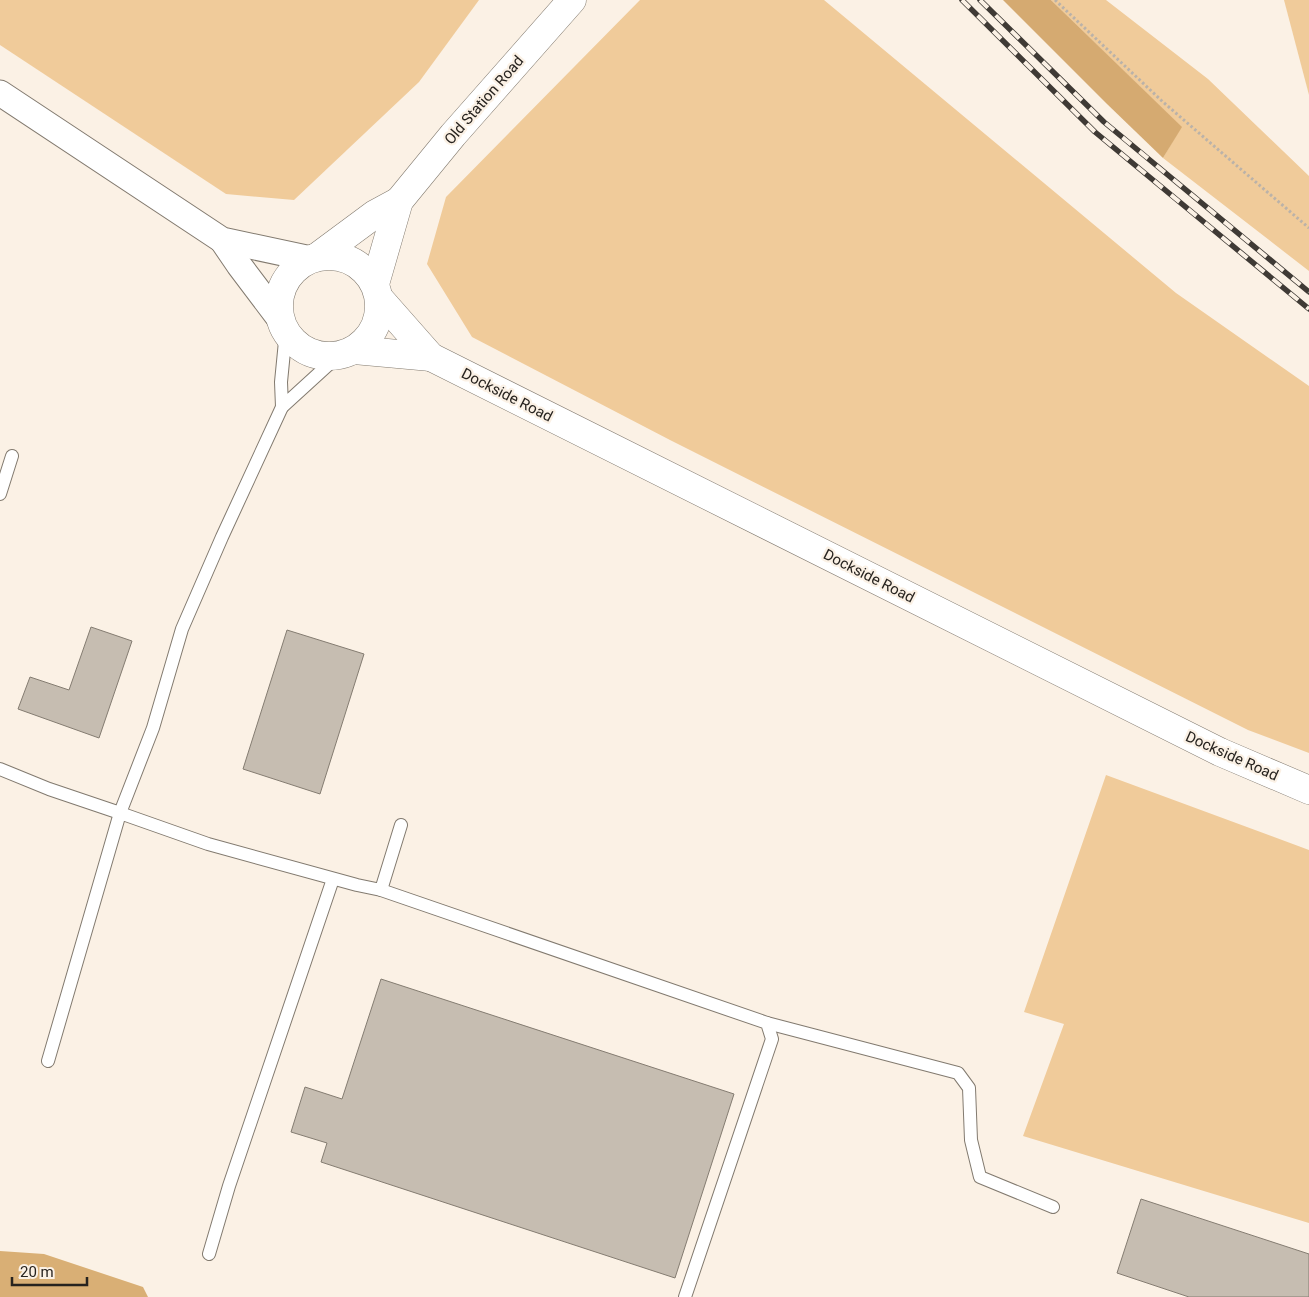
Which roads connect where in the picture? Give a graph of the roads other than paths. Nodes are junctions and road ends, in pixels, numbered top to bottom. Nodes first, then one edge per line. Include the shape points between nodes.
1 (572, 0) edge
2 (0, 93) edge
3 (399, 202) junction
4 (222, 240) junction
5 (314, 258) junction
6 (377, 291) junction
7 (284, 326) junction
8 (347, 352) junction
9 (431, 357) junction
10 (282, 407) junction
11 (12, 456) dead end
12 (0, 494) edge
13 (0, 769) edge
14 (1309, 790) edge
15 (120, 813) junction
16 (400, 825) dead end
17 (333, 879) junction
18 (381, 890) junction
19 (766, 1023) junction
20 (48, 1061) dead end
21 (1052, 1207) dead end
22 (209, 1254) dead end
23 (685, 1297) edge

1 - 3 main road, Old Station Road via 453,135
2 - 4 street
3 - 5 main road, Old Station Road via 375,214
3 - 6 main road, Old Station Road
4 - 5 street
4 - 7 street
5 - 6 main road via 334,255 351,260 365,270
5 - 7 main road via 298,266 281,291
6 - 8 main road via 379,313 374,328 366,340
6 - 9 main road, Dockside Road
7 - 8 main road via 296,343 309,351 324,356
7 - 10 lane
8 - 9 main road, Dockside Road
8 - 10 lane
9 - 14 main road, Dockside Road via 1220,752
10 - 15 lane via 182,629 153,728
11 - 12 lane
13 - 15 lane
15 - 17 lane via 208,844
15 - 20 lane
16 - 18 lane
17 - 18 lane
17 - 22 lane
18 - 19 lane
19 - 21 lane via 958,1073 969,1088 971,1140 980,1177
19 - 23 lane via 772,1039

